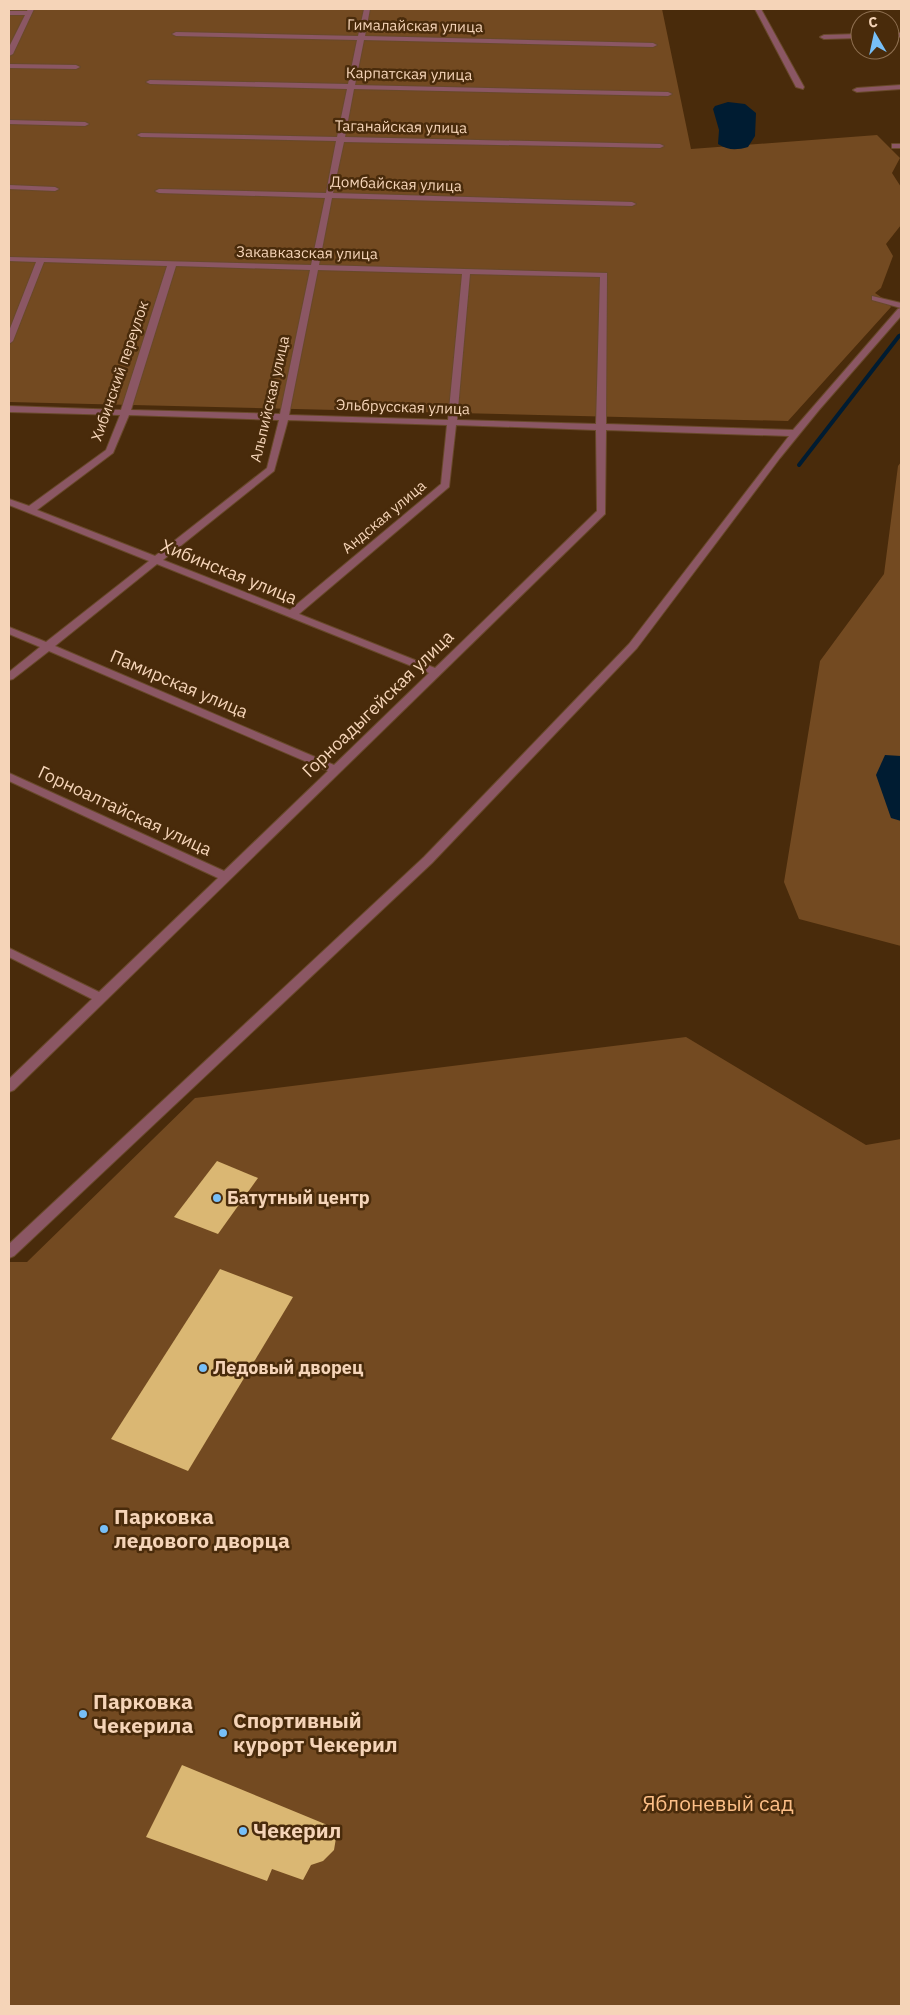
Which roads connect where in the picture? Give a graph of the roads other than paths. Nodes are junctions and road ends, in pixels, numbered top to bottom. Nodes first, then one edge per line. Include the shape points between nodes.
1 (367, 9) edge
2 (758, 9) edge
3 (30, 11) edge
4 (9, 13) edge
5 (176, 34) dead end
6 (850, 36) edge
7 (824, 37) dead end
8 (361, 38) junction
9 (653, 45) dead end
10 (9, 54) edge
11 (9, 66) edge
12 (76, 67) dead end
13 (150, 82) dead end
14 (351, 87) junction
15 (800, 87) dead end
16 (901, 87) edge
17 (857, 90) dead end
18 (668, 94) dead end
19 (9, 122) edge
20 (86, 124) dead end
21 (141, 135) dead end
22 (340, 139) junction
23 (660, 146) dead end
24 (9, 187) edge
25 (55, 189) dead end
26 (158, 192) dead end
27 (329, 196) junction
28 (632, 204) dead end
29 (9, 259) edge
30 (41, 260) junction
31 (172, 264) junction
32 (314, 267) junction
33 (466, 271) junction
34 (604, 275) joint
35 (875, 298) dead end
36 (901, 306) edge
37 (901, 311) edge
38 (9, 341) edge
39 (9, 410) edge
40 (125, 413) junction
41 (284, 417) junction
42 (450, 422) junction
43 (601, 428) junction
44 (797, 433) junction
45 (9, 502) edge
46 (30, 510) junction
47 (158, 561) junction
48 (292, 615) junction
49 (9, 630) edge
50 (47, 647) junction
51 (436, 672) junction
52 (9, 677) edge
53 (335, 770) junction
54 (9, 777) edge
55 (227, 877) junction
56 (9, 952) edge
57 (100, 998) junction
58 (9, 1087) edge
59 (9, 1252) edge

1 - 8 street, Альпийская улица
2 - 15 street
3 - 4 street
3 - 10 street
5 - 8 street, Гималайская улица
6 - 7 street
8 - 9 street, Гималайская улица
8 - 14 street, Альпийская улица
11 - 12 street
13 - 14 street, Карпатская улица
14 - 18 street, Карпатская улица
14 - 22 street, Альпийская улица
16 - 17 street
19 - 20 street
21 - 22 street, Таганайская улица
22 - 23 street, Таганайская улица
22 - 27 street, Альпийская улица
24 - 25 street
26 - 27 street, Домбайская улица
27 - 28 street, Домбайская улица
27 - 32 street, Альпийская улица
29 - 30 street, Закавказская улица
30 - 31 street, Закавказская улица
30 - 38 street
31 - 32 street, Закавказская улица
31 - 40 street, Хибинский переулок
32 - 33 street, Закавказская улица
32 - 41 street, Альпийская улица
33 - 34 street, Закавказская улица
33 - 42 street, Андская улица
34 - 43 street, Горноадыгейская улица
35 - 36 street
37 - 44 street
39 - 40 street, Эльбрусская улица
40 - 41 street, Эльбрусская улица
40 - 46 street, Хибинский переулок via 110,451
41 - 42 street, Эльбрусская улица
41 - 47 street, Альпийская улица via 271,469
42 - 43 street, Эльбрусская улица
42 - 48 street, Андская улица via 446,485
43 - 44 street, Эльбрусская улица
43 - 51 street, Горноадыгейская улица via 602,512
44 - 59 street via 633,646 435,853
45 - 46 street, Хибинская улица
46 - 47 street, Хибинская улица
47 - 48 street, Хибинская улица
47 - 50 street, Альпийская улица
48 - 51 street, Хибинская улица
49 - 50 street, Памирская улица
50 - 52 street, Альпийская улица
50 - 53 street, Памирская улица
51 - 53 street, Горноадыгейская улица
53 - 55 street, Горноадыгейская улица
54 - 55 street, Горноалтайская улица
55 - 57 street, Горноадыгейская улица
56 - 57 street
57 - 58 street, Горноадыгейская улица

